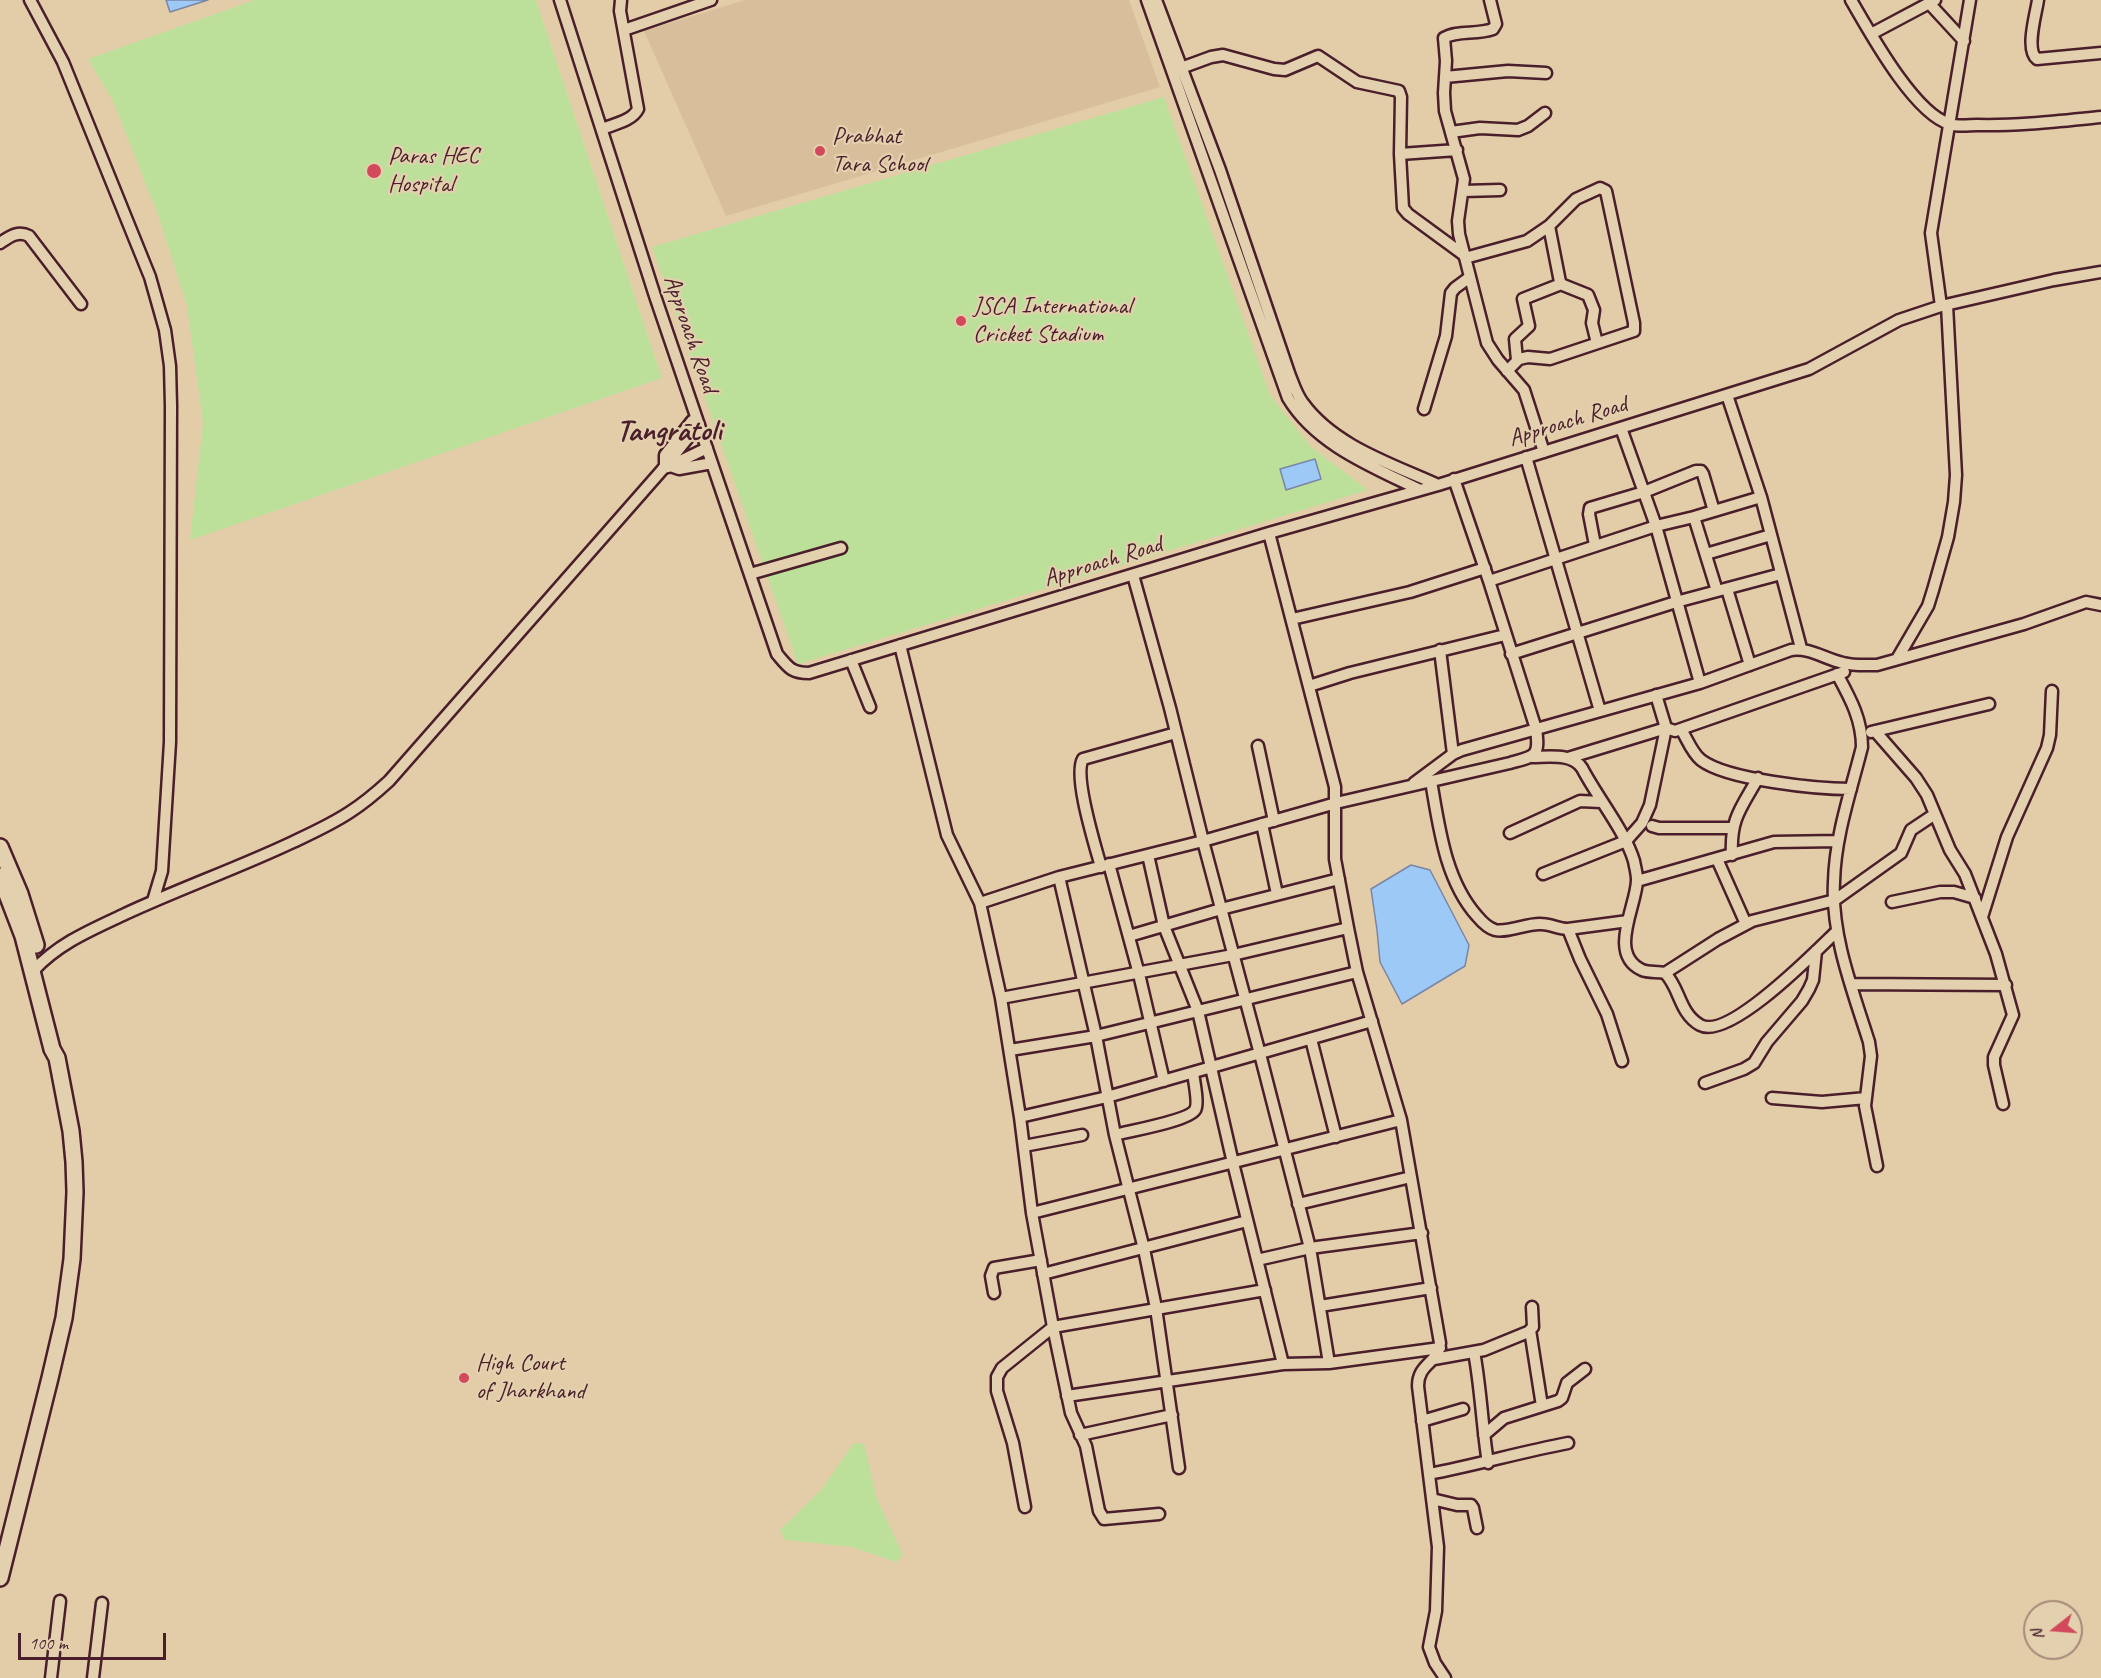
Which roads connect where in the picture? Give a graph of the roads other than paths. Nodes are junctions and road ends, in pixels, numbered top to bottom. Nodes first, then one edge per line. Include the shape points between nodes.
1 (30, 0) edge
2 (560, 0) edge
3 (621, 0) edge
4 (711, 0) edge
5 (1147, 0) edge
6 (1156, 0) edge
7 (1491, 0) edge
8 (1851, 0) edge
9 (1970, 0) edge
10 (2038, 0) edge
11 (1932, 1) edge
12 (624, 30) junction
13 (1871, 34) junction
14 (1964, 41) junction
15 (2101, 53) edge
16 (1181, 68) junction
17 (1546, 73) dead end
18 (1445, 77) junction
19 (1545, 113) dead end
20 (2101, 117) edge
21 (1950, 124) junction
22 (602, 129) junction
23 (1451, 132) junction
24 (1457, 150) junction
25 (1400, 154) junction
26 (1500, 190) dead end
27 (1463, 191) junction
28 (1549, 226) junction
29 (0, 243) edge
30 (1465, 256) junction
31 (2101, 272) edge
32 (1470, 277) junction
33 (1561, 284) junction
34 (81, 304) dead end
35 (1944, 305) junction
36 (1597, 344) junction
37 (1517, 360) junction
38 (1507, 371) junction
39 (1727, 395) junction
40 (1424, 409) dead end
41 (697, 420) junction
42 (1621, 428) junction
43 (707, 448) junction
44 (1544, 452) junction
45 (1526, 457) junction
46 (712, 463) junction
47 (666, 468) junction
48 (1455, 479) junction
49 (1438, 485) junction
50 (1420, 490) junction
51 (1644, 492) junction
52 (1761, 497) junction
53 (1714, 511) junction
54 (1694, 518) junction
55 (1656, 526) junction
56 (1269, 533) junction
57 (1771, 535) junction
58 (1595, 545) junction
59 (841, 548) dead end
60 (1706, 555) junction
61 (1556, 560) junction
62 (1485, 568) junction
63 (750, 574) junction
64 (1781, 574) junction
65 (1133, 575) junction
66 (1489, 581) junction
67 (1722, 590) junction
68 (1676, 602) junction
69 (2101, 605) edge
70 (1292, 619) junction
71 (1505, 635) junction
72 (1576, 635) junction
73 (900, 645) junction
74 (1801, 648) junction
75 (1440, 650) junction
76 (1511, 654) junction
77 (1897, 659) junction
78 (851, 660) junction
79 (1750, 665) junction
80 (1861, 666) junction
81 (1837, 674) junction
82 (1700, 683) junction
83 (1309, 686) junction
84 (2052, 691) dead end
85 (1656, 695) junction
86 (1989, 704) dead end
87 (870, 707) dead end
88 (1600, 711) junction
89 (1666, 728) junction
90 (1536, 729) junction
91 (1681, 729) junction
92 (1875, 731) junction
93 (1176, 733) junction
94 (1862, 735) junction
95 (1258, 746) dead end
96 (1453, 754) junction
97 (1532, 757) junction
98 (1568, 758) junction
99 (1758, 778) junction
100 (1431, 782) junction
101 (1409, 787) junction
102 (1851, 789) junction
103 (1601, 802) junction
104 (1336, 803) junction
105 (1935, 814) junction
106 (1274, 821) junction
107 (1262, 824) junction
108 (1652, 826) dead end
109 (1732, 828) junction
110 (1510, 833) dead end
111 (1203, 841) junction
112 (1626, 841) junction
113 (1838, 841) junction
114 (0, 847) edge
115 (1148, 855) junction
116 (1732, 855) junction
117 (1717, 859) junction
118 (1105, 865) junction
119 (1543, 874) dead end
120 (0, 876) edge
121 (1059, 877) junction
122 (1339, 879) junction
123 (1637, 881) junction
124 (1277, 894) junction
125 (1975, 898) junction
126 (1834, 900) junction
127 (153, 901) junction
128 (1892, 902) dead end
129 (980, 903) junction
130 (7, 909) edge
131 (1221, 909) junction
132 (1982, 917) junction
133 (1628, 921) junction
134 (1746, 924) junction
135 (1164, 926) junction
136 (1348, 928) junction
137 (1568, 929) junction
138 (1837, 931) junction
139 (1129, 936) junction
140 (1816, 951) junction
141 (1233, 955) junction
142 (37, 966) junction
143 (1179, 966) junction
144 (1357, 972) junction
145 (1665, 972) junction
146 (1139, 974) junction
147 (1084, 984) junction
148 (1852, 984) junction
149 (2006, 985) junction
150 (1245, 998) junction
151 (1001, 999) junction
152 (1198, 1011) junction
153 (1372, 1021) junction
154 (1151, 1022) junction
155 (1096, 1036) junction
156 (1311, 1039) junction
157 (1010, 1050) junction
158 (1260, 1054) junction
159 (1622, 1061) dead end
160 (1211, 1068) junction
161 (1193, 1073) junction
162 (1164, 1081) junction
163 (1705, 1083) dead end
164 (1107, 1097) junction
165 (1772, 1098) dead end
166 (1866, 1098) junction
167 (2003, 1104) dead end
168 (1020, 1117) junction
169 (1401, 1120) junction
170 (1115, 1135) junction
171 (1082, 1136) dead end
172 (1336, 1137) junction
173 (1024, 1146) junction
174 (1284, 1150) junction
175 (1233, 1163) junction
176 (1877, 1166) dead end
177 (1411, 1177) junction
178 (1128, 1188) junction
179 (1298, 1204) junction
180 (1032, 1213) junction
181 (1247, 1221) junction
182 (1422, 1233) junction
183 (1144, 1248) junction
184 (1310, 1248) junction
185 (1041, 1260) junction
186 (1257, 1260) junction
187 (1043, 1274) junction
188 (1431, 1288) junction
189 (1264, 1290) junction
190 (994, 1293) dead end
191 (1320, 1306) junction
192 (1532, 1307) dead end
193 (1156, 1308) junction
194 (1053, 1327) junction
195 (1530, 1330) junction
196 (1440, 1348) junction
197 (1474, 1352) junction
198 (1434, 1359) junction
199 (1329, 1363) junction
200 (1283, 1364) junction
201 (1585, 1369) dead end
202 (1167, 1380) junction
203 (1067, 1396) junction
204 (1542, 1406) junction
205 (1463, 1409) dead end
206 (1172, 1415) junction
207 (1422, 1421) junction
208 (1080, 1435) junction
209 (1484, 1435) junction
210 (1568, 1443) dead end
211 (1488, 1462) junction
212 (1179, 1468) dead end
213 (1429, 1474) junction
214 (1432, 1499) junction
215 (1025, 1507) dead end
216 (1159, 1514) dead end
217 (1477, 1528) dead end
218 (0, 1578) edge
219 (60, 1601) dead end
220 (102, 1603) dead end
221 (51, 1678) edge
222 (93, 1678) edge
223 (1445, 1678) edge

1 - 127 street via 63,62 150,278 165,330 170,366 170,742 162,871
2 - 22 street, Approach Road
3 - 12 street
4 - 12 street
5 - 50 street via 1288,398 1301,417 1333,443
6 - 16 street
7 - 18 street via 1496,24 1493,29 1444,37
8 - 13 street
9 - 14 street
10 - 15 street via 2033,56 2037,59
11 - 13 street
11 - 14 street
12 - 22 street via 638,109 630,118
13 - 21 street via 1915,97 1930,113
14 - 21 street
16 - 25 street via 1223,55 1280,70 1321,57 1357,82 1400,92
16 - 49 street via 1301,401 1344,441
17 - 18 street via 1508,71
18 - 23 street via 1444,103
19 - 23 street via 1518,130 1480,128
20 - 21 street via 2012,126
21 - 35 street via 1931,233
22 - 41 street, Approach Road
23 - 24 street
24 - 25 street
24 - 27 street via 1464,174
25 - 30 street via 1405,211
26 - 27 street
27 - 30 street via 1458,227
28 - 30 street via 1520,244
28 - 33 street
28 - 36 street via 1580,196 1600,188 1606,191 1635,327 1632,332
29 - 34 street via 15,234 29,236
30 - 32 street
31 - 35 street, Approach Road
32 - 38 street via 1487,343
32 - 40 street via 1451,293 1446,336
33 - 36 street via 1588,295 1594,310 1592,324
33 - 37 street via 1523,299 1529,326 1515,339
35 - 39 street, Approach Road via 1899,320 1809,369
35 - 77 street via 1956,476 1954,502 1928,606
36 - 37 street via 1548,359
37 - 38 street
38 - 44 street via 1524,390
39 - 42 street, Approach Road
39 - 52 street
41 - 43 street, Approach Road
41 - 47 street via 665,455
42 - 44 street, Approach Road
42 - 51 street
43 - 46 street, Approach Road
43 - 47 street
44 - 45 street, Approach Road
45 - 48 street, Approach Road
45 - 61 street
46 - 47 street
46 - 63 street, Approach Road
47 - 127 street via 372,796 318,830 268,854
48 - 49 street, Approach Road
48 - 62 street
49 - 50 street, Approach Road
50 - 56 street, Approach Road
51 - 53 street via 1700,470
51 - 55 street
51 - 58 street via 1590,508
52 - 53 street
52 - 57 street
53 - 54 street
54 - 55 street
54 - 60 street
55 - 58 street
55 - 68 street
56 - 65 street, Approach Road
56 - 70 street
57 - 60 street
57 - 64 street
58 - 61 street
59 - 63 street
60 - 67 street
61 - 66 street
61 - 72 street
62 - 66 street
62 - 70 street via 1410,592
63 - 78 street, Approach Road via 777,654 795,673
64 - 67 street
64 - 74 street
65 - 73 street, Approach Road
65 - 93 street
66 - 71 street
67 - 68 street
67 - 79 street
68 - 72 street
68 - 82 street
69 - 77 street via 2086,602 2024,624
70 - 83 street
71 - 75 street
71 - 76 street
72 - 76 street
72 - 88 street
73 - 78 street, Approach Road
73 - 129 street via 947,835
74 - 79 street
74 - 80 street via 1843,664
75 - 83 street
75 - 96 street
76 - 90 street
77 - 80 street
78 - 87 street
79 - 82 street
80 - 81 street
81 - 91 street
81 - 94 street via 1854,706
82 - 85 street
83 - 104 street
84 - 132 street via 2047,747 2007,837
85 - 88 street
85 - 89 street
86 - 92 street
88 - 90 street
89 - 91 street
89 - 98 street
89 - 112 street via 1646,816
90 - 96 street
90 - 97 street via 1538,746
91 - 99 street via 1699,759
92 - 94 street
92 - 105 street via 1916,778
93 - 111 street
93 - 118 street via 1083,759 1080,764 1080,782
94 - 102 street
95 - 106 street
96 - 101 street
97 - 98 street
97 - 100 street
98 - 103 street via 1579,763
99 - 102 street via 1802,787
99 - 109 street
100 - 101 street
100 - 137 street via 1440,835 1466,904 1490,928 1541,924
101 - 104 street
102 - 113 street
103 - 110 street via 1580,801
103 - 112 street
104 - 106 street
104 - 122 street
105 - 125 street
105 - 126 street via 1911,830 1901,853
106 - 107 street
107 - 111 street
107 - 124 street
108 - 109 street
109 - 116 street
111 - 115 street
111 - 131 street
112 - 119 street
112 - 123 street
113 - 116 street via 1773,842
113 - 126 street
114 - 142 main road via 20,894
115 - 118 street
115 - 135 street
116 - 117 street
117 - 123 street
117 - 134 street
118 - 121 street
118 - 139 street
120 - 130 main road
121 - 129 street
121 - 147 street
122 - 124 street
122 - 136 street
123 - 133 street
124 - 131 street
125 - 128 street via 1940,892
125 - 132 street
126 - 134 street
126 - 138 street
127 - 142 street via 69,940
129 - 151 street
130 - 142 main road
131 - 135 street
131 - 141 street
132 - 149 street
133 - 137 street
133 - 145 street via 1626,946 1634,964 1644,971
134 - 145 street
135 - 139 street
135 - 143 street
136 - 141 street
136 - 144 street
137 - 159 street via 1607,1014
138 - 140 street
138 - 148 street
139 - 146 street
140 - 145 street via 1741,1016 1705,1027 1693,1020 1682,1005
140 - 163 street via 1809,989 1754,1063
141 - 143 street
141 - 150 street
142 - 218 main road via 61,1047 57,1058 74,1162 72,1259 64,1318
143 - 146 street
143 - 152 street
144 - 150 street
144 - 153 street
146 - 147 street
146 - 154 street
147 - 151 street
147 - 155 street
148 - 149 street
148 - 166 street via 1871,1056
149 - 167 street via 2013,1015 1994,1065
150 - 152 street
150 - 158 street
151 - 157 street
152 - 154 street
152 - 160 street
153 - 156 street
153 - 169 street
154 - 155 street
154 - 162 street
155 - 157 street
155 - 164 street
156 - 158 street
156 - 172 street
157 - 168 street
158 - 160 street
158 - 174 street
160 - 161 street
160 - 175 street
161 - 162 street
161 - 170 street via 1196,1110 1162,1124
162 - 164 street
164 - 168 street
164 - 170 street
165 - 166 street via 1822,1102
166 - 176 street
168 - 173 street
169 - 172 street
169 - 177 street
170 - 178 street
171 - 173 street
172 - 174 street
173 - 180 street
174 - 175 street
174 - 179 street
175 - 178 street
175 - 181 street
177 - 179 street
177 - 182 street
178 - 180 street
178 - 183 street
179 - 184 street
180 - 185 street
181 - 183 street
181 - 186 street
182 - 184 street
182 - 188 street
183 - 187 street
183 - 193 street
184 - 186 street
184 - 191 street
185 - 187 street
185 - 190 street via 994,1268
186 - 189 street
187 - 194 street
188 - 191 street
188 - 196 street
189 - 193 street
189 - 200 street
191 - 199 street
192 - 195 street via 1534,1323
193 - 194 street
193 - 202 street
194 - 203 street
194 - 215 street via 1002,1368 998,1377 997,1391 1013,1443
195 - 197 street
195 - 204 street
196 - 198 street
196 - 199 street
197 - 198 street
197 - 209 street
198 - 207 street via 1418,1377
199 - 200 street
200 - 202 street
201 - 204 street via 1567,1383 1562,1398
202 - 203 street
202 - 206 street
203 - 208 street
204 - 209 street via 1504,1418
205 - 207 street
206 - 208 street
206 - 212 street
207 - 213 street
208 - 216 street via 1104,1519
209 - 211 street
210 - 211 street
211 - 213 street
213 - 214 street
214 - 217 street via 1471,1506
214 - 223 street via 1438,1547 1436,1611 1429,1647
219 - 221 street
220 - 222 street

